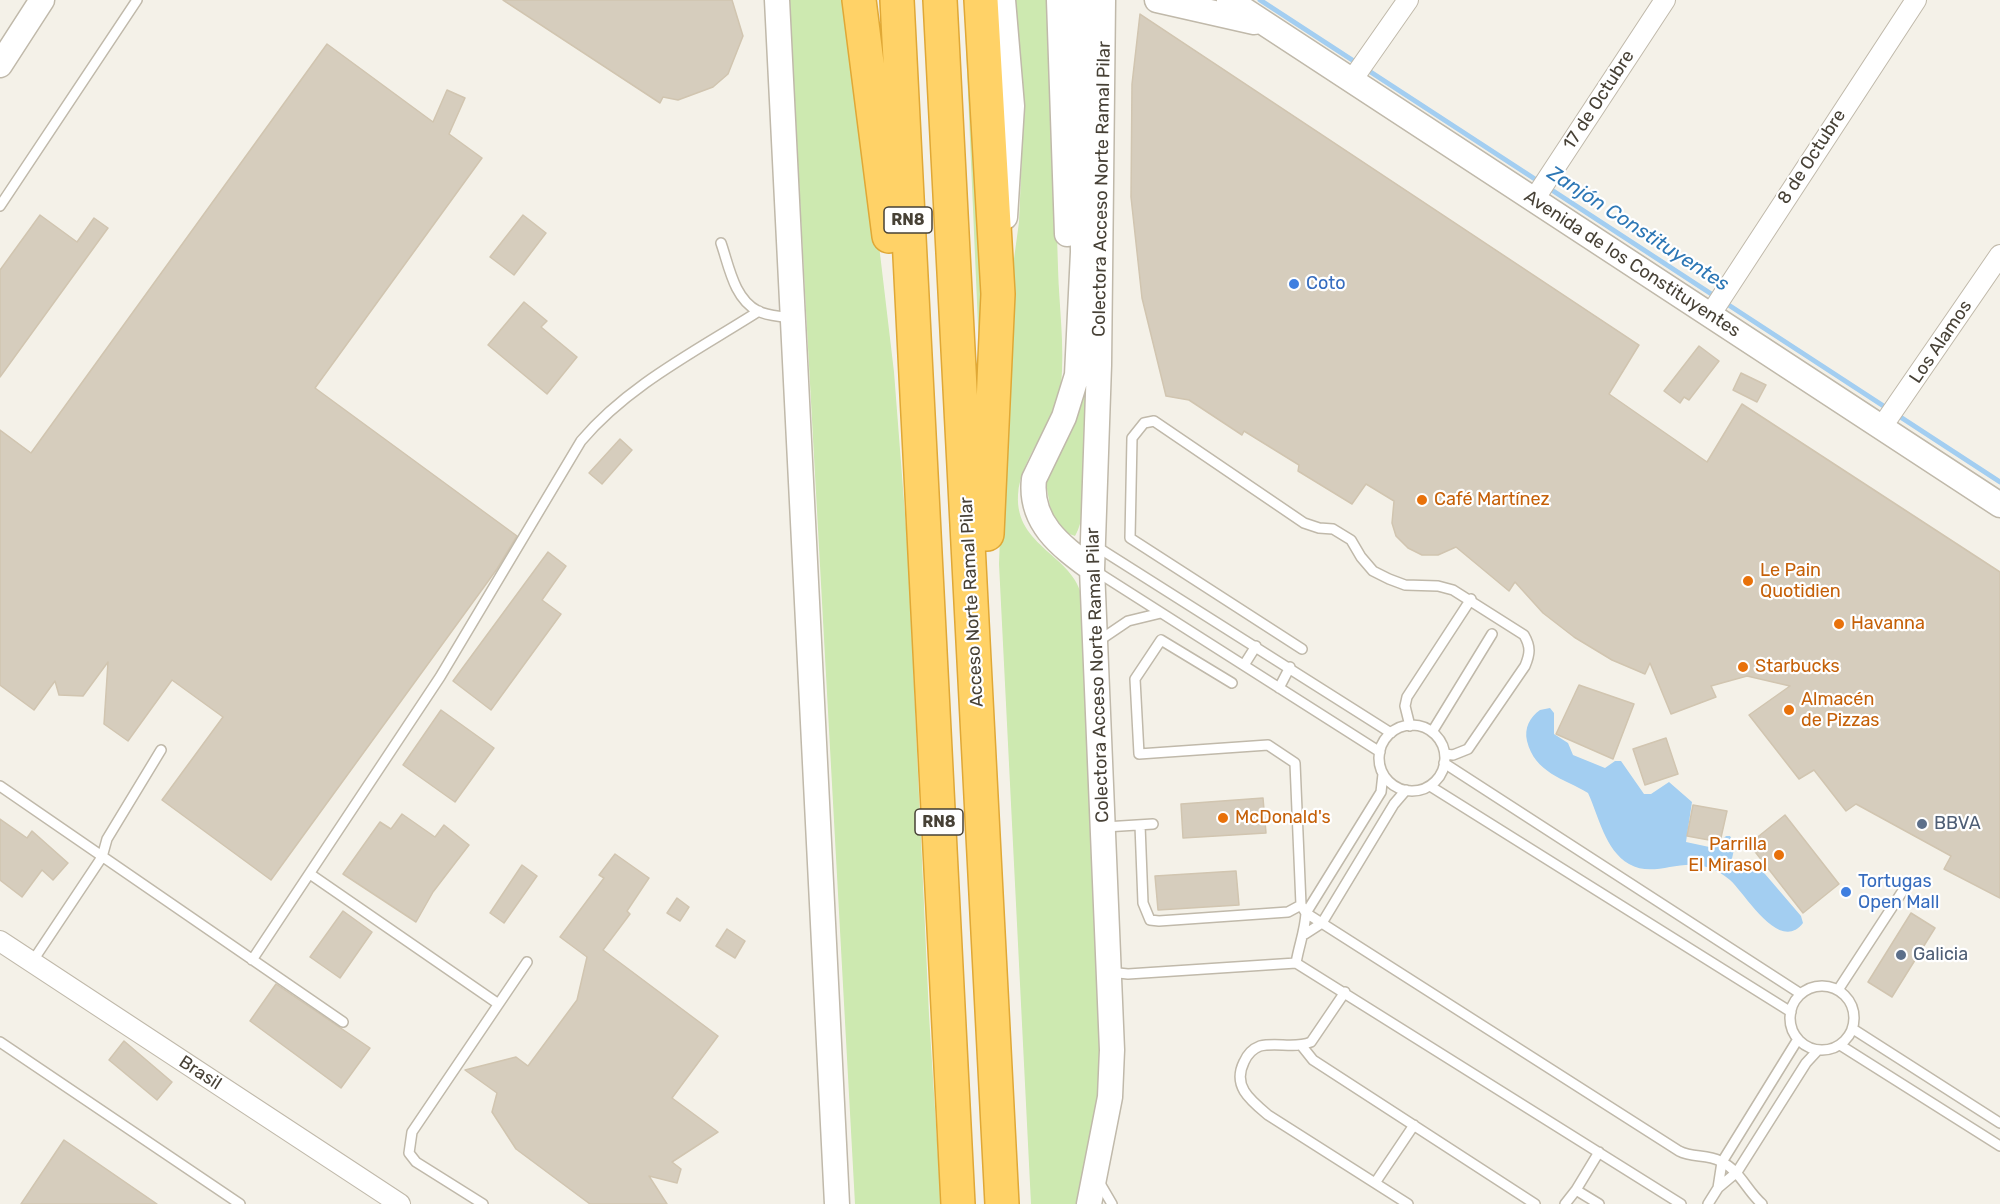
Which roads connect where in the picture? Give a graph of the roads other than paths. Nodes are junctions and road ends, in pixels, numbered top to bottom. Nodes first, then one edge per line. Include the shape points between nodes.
1 (42, 0) edge
2 (137, 0) edge
3 (777, 0) edge
4 (859, 0) edge
5 (897, 0) edge
6 (940, 0) edge
7 (981, 0) edge
8 (1004, 0) edge
9 (1059, 0) edge
10 (1080, 0) edge
11 (1103, 0) edge
12 (1157, 0) edge
13 (1229, 0) edge
14 (1408, 0) edge
15 (1665, 0) edge
16 (1916, 0) edge
17 (1263, 24) junction
18 (1, 61) edge
19 (1359, 72) junction
20 (1535, 197) junction
21 (0, 206) edge
22 (721, 243) dead end
23 (2000, 255) edge
24 (998, 294) junction
25 (759, 311) junction
26 (1712, 312) junction
27 (793, 319) junction
28 (1079, 337) junction
29 (1889, 416) junction
30 (920, 441) junction
31 (2000, 505) edge
32 (1093, 544) junction
33 (1092, 569) junction
34 (1471, 599) junction
35 (1161, 613) junction
36 (1492, 634) dead end
37 (1095, 643) junction
38 (1256, 646) junction
39 (1302, 649) dead end
40 (1244, 665) junction
41 (1290, 667) junction
42 (1232, 683) dead end
43 (1279, 688) junction
44 (978, 718) junction
45 (1410, 726) junction
46 (1432, 732) junction
47 (1391, 733) junction
48 (160, 750) dead end
49 (1380, 752) junction
50 (1444, 758) junction
51 (1383, 774) junction
52 (0, 786) edge
53 (1430, 786) junction
54 (1406, 790) junction
55 (1153, 824) dead end
56 (1140, 825) junction
57 (1103, 827) junction
58 (102, 857) junction
59 (310, 874) junction
60 (1902, 892) dead end
61 (1304, 909) junction
62 (1322, 923) junction
63 (1305, 934) junction
64 (0, 941) edge
65 (252, 960) junction
66 (32, 962) junction
67 (527, 962) dead end
68 (1296, 963) junction
69 (1109, 972) junction
70 (1838, 990) junction
71 (1345, 992) junction
72 (1802, 994) junction
73 (497, 1003) junction
74 (1791, 1012) junction
75 (343, 1022) dead end
76 (1853, 1029) junction
77 (1798, 1039) junction
78 (0, 1042) edge
79 (1301, 1045) junction
80 (1840, 1045) junction
81 (1818, 1050) junction
82 (2000, 1123) edge
83 (1414, 1125) junction
84 (2000, 1146) edge
85 (1599, 1152) junction
86 (1722, 1162) junction
87 (1737, 1172) junction
88 (1095, 1173) junction
89 (1375, 1183) junction
90 (1718, 1188) junction
91 (1576, 1190) junction
92 (240, 1204) edge
93 (400, 1204) edge
94 (483, 1204) edge
95 (837, 1204) edge
96 (958, 1204) edge
97 (1002, 1204) edge
98 (1089, 1204) edge
99 (1112, 1204) edge
100 (1408, 1204) edge
101 (1535, 1204) edge
102 (1564, 1204) edge
103 (1599, 1204) edge
104 (1682, 1204) edge
105 (1708, 1204) edge
106 (1762, 1204) edge

1 - 18 street
2 - 21 lane
3 - 27 street
4 - 30 highway via 897,306
5 - 30 highway, RN8
6 - 44 highway, Acceso Norte Ramal Pilar / RN8
7 - 24 highway
8 - 24 street via 1012,145
9 - 28 street via 1067,241
10 - 28 street via 1083,252
11 - 32 street, Colectora Acceso Norte Ramal Pilar
12 - 17 street, Avenida de los Constituyentes
13 - 17 street, Avenida de los Constituyentes
14 - 19 street
15 - 20 street, 17 de Octubre
16 - 26 street, 8 de Octubre
17 - 19 street, Avenida de los Constituyentes
19 - 20 street, Avenida de los Constituyentes
20 - 26 street, Avenida de los Constituyentes
22 - 25 lane via 735,285
23 - 29 street, Los Alamos
24 - 44 highway
25 - 27 lane
25 - 59 lane via 626,396 603,414 581,441 440,677
26 - 29 street, Avenida de los Constituyentes
27 - 95 street
28 - 33 street via 1072,394 1034,479 1033,490 1038,513 1051,536
29 - 31 street, Avenida de los Constituyentes
30 - 96 highway, RN8
32 - 33 street, Colectora Acceso Norte Ramal Pilar
32 - 38 lane
33 - 35 lane
33 - 37 street, Colectora Acceso Norte Ramal Pilar
34 - 39 lane via 1438,586 1405,585 1373,571 1351,540 1342,534 1304,523 1170,431 1154,421 1144,423 1132,438 1130,538
34 - 45 lane via 1407,697
34 - 50 lane via 1524,635 1530,654 1476,741 1459,754
35 - 37 lane via 1128,621
35 - 40 lane
36 - 46 lane
37 - 57 street, Colectora Acceso Norte Ramal Pilar
38 - 40 lane
38 - 41 lane
40 - 43 lane
41 - 43 lane
41 - 47 lane
42 - 61 lane via 1161,640 1135,680 1139,754 1268,745 1295,763
43 - 49 lane
44 - 97 highway, Acceso Norte Ramal Pilar / RN8
45 - 46 lane
45 - 47 lane
46 - 50 lane
47 - 49 lane
48 - 58 lane via 106,839
49 - 51 lane
50 - 53 lane via 1442,772
50 - 72 lane
51 - 54 lane via 1397,788
51 - 61 lane via 1381,792
52 - 58 lane
53 - 54 lane
53 - 74 lane
54 - 62 lane
55 - 56 lane
56 - 57 lane
56 - 61 lane via 1143,903 1150,920
57 - 69 street, Colectora Acceso Norte Ramal Pilar
58 - 65 lane
58 - 66 lane
59 - 65 lane
59 - 73 lane
60 - 70 lane
61 - 62 lane
61 - 63 lane
62 - 63 lane
62 - 86 lane via 1678,1151
63 - 68 lane
64 - 66 street, Brasil
65 - 75 lane
66 - 93 street, Brasil
67 - 73 lane
68 - 69 lane
68 - 71 lane
69 - 88 street, Colectora Acceso Norte Ramal Pilar via 1112,1075
70 - 72 lane via 1819,986
70 - 76 lane via 1854,1011
71 - 79 lane via 1317,1038
71 - 85 lane
72 - 74 lane
73 - 94 lane via 412,1132 409,1143 409,1153 417,1162
74 - 77 lane
76 - 80 lane
76 - 82 lane
77 - 81 lane
77 - 86 lane
78 - 92 lane
79 - 83 lane via 1313,1060
79 - 89 lane via 1255,1049 1239,1071 1240,1087 1268,1114
80 - 81 lane
80 - 84 lane
81 - 87 lane
83 - 89 lane
83 - 101 lane
85 - 91 lane
85 - 104 lane
86 - 87 lane
86 - 90 lane
87 - 90 lane
87 - 106 lane
88 - 98 street, Colectora Acceso Norte Ramal Pilar
88 - 99 lane
89 - 100 lane
90 - 105 lane
91 - 102 lane
91 - 103 lane

